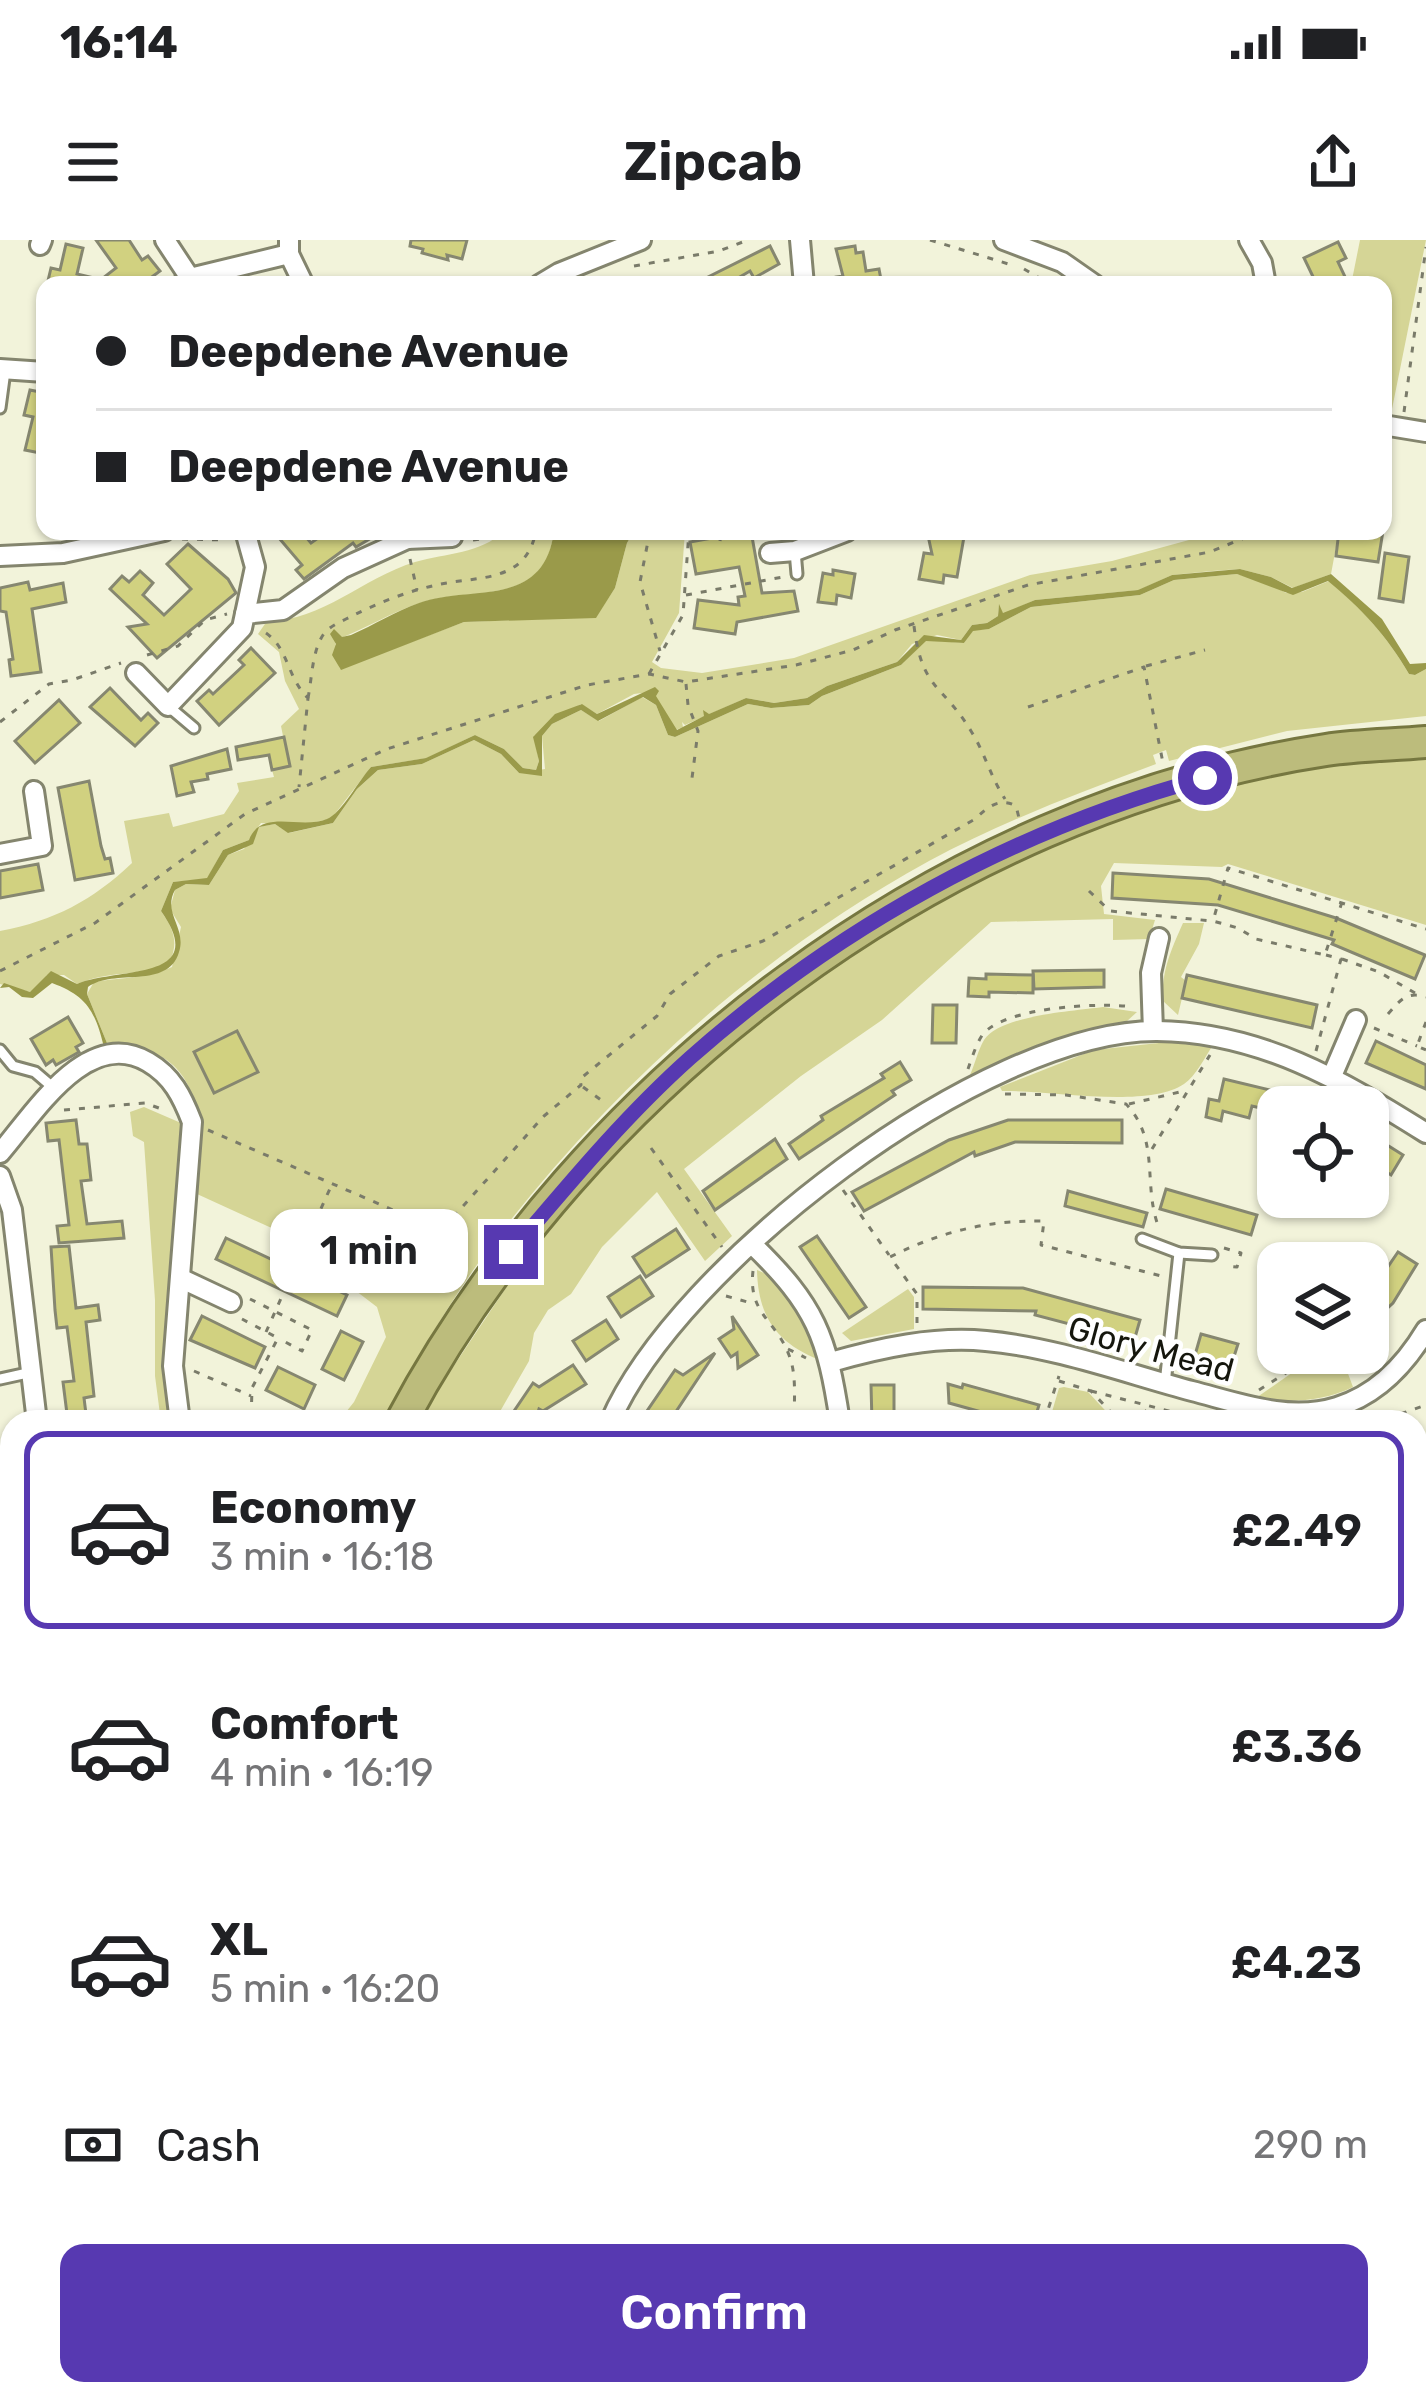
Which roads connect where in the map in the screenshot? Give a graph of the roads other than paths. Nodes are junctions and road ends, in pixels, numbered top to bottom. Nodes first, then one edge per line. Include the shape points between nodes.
1 (165, 240) edge
2 (641, 240) edge
3 (800, 240) edge
4 (1004, 240) edge
5 (1071, 240) edge
6 (1250, 240) edge
7 (289, 247) edge
8 (1062, 262) junction
9 (183, 276) edge
10 (204, 276) edge
11 (300, 276) edge
12 (559, 276) edge
13 (803, 276) edge
14 (1082, 276) edge
15 (1264, 276) edge
16 (3, 370) edge
17 (36, 371) edge
18 (0, 408) edge
19 (1393, 427) edge
20 (1426, 432) edge
21 (123, 540) edge
22 (248, 540) edge
23 (396, 540) edge
24 (822, 540) edge
25 (795, 550) junction
26 (770, 553) dead end
27 (0, 556) edge
28 (796, 574) road end
29 (245, 614) junction
30 (133, 667) road end
31 (168, 706) junction
32 (194, 728) dead end
33 (1426, 742) edge
34 (34, 791) dead end
35 (0, 854) edge
36 (1160, 938) dead end
37 (1356, 1020) road end
38 (1153, 1022) junction
39 (0, 1050) edge
40 (1335, 1068) junction
41 (56, 1090) junction
42 (1426, 1133) edge
43 (0, 1153) edge
44 (0, 1176) edge
45 (1142, 1239) dead end
46 (758, 1250) junction
47 (1216, 1252) road end
48 (1179, 1253) junction
49 (182, 1279) junction
50 (234, 1304) road end
51 (1425, 1333) edge
52 (831, 1362) junction
53 (32, 1372) junction
54 (0, 1379) edge
55 (1165, 1384) junction
56 (36, 1410) edge
57 (178, 1410) edge
58 (408, 1410) edge
59 (617, 1410) edge
60 (839, 1410) edge
61 (1265, 1410) edge
62 (1323, 1410) edge

1 - 9 street
2 - 12 street
3 - 13 street
4 - 8 street
5 - 8 street
6 - 15 street
7 - 10 street
7 - 11 street
8 - 14 street
16 - 17 street
16 - 18 lane
19 - 20 street
21 - 27 street
22 - 29 street via 255,567
23 - 29 street via 283,610
24 - 25 street
25 - 26 street
25 - 28 lane
29 - 31 street via 242,628
30 - 31 street
31 - 32 lane
33 - 58 highway via 1327,750 1169,788 905,900 787,977 603,1144 480,1288
34 - 35 street via 42,846
36 - 38 street via 1151,973
37 - 40 street
38 - 40 street
38 - 46 street via 1053,1052 883,1137 832,1174
39 - 41 lane
40 - 42 street
41 - 43 street
41 - 49 street via 92,1058 117,1052 173,1082 192,1121
44 - 53 street via 12,1210
45 - 48 lane
46 - 52 street via 811,1310
46 - 59 street via 734,1263 646,1358
47 - 48 lane
48 - 55 lane
49 - 50 street
49 - 57 street via 173,1366
51 - 62 street, Glory Mead via 1387,1379
52 - 55 street, Glory Mead via 917,1342 1001,1343
52 - 60 street
53 - 54 lane
53 - 56 street
55 - 61 street, Glory Mead

